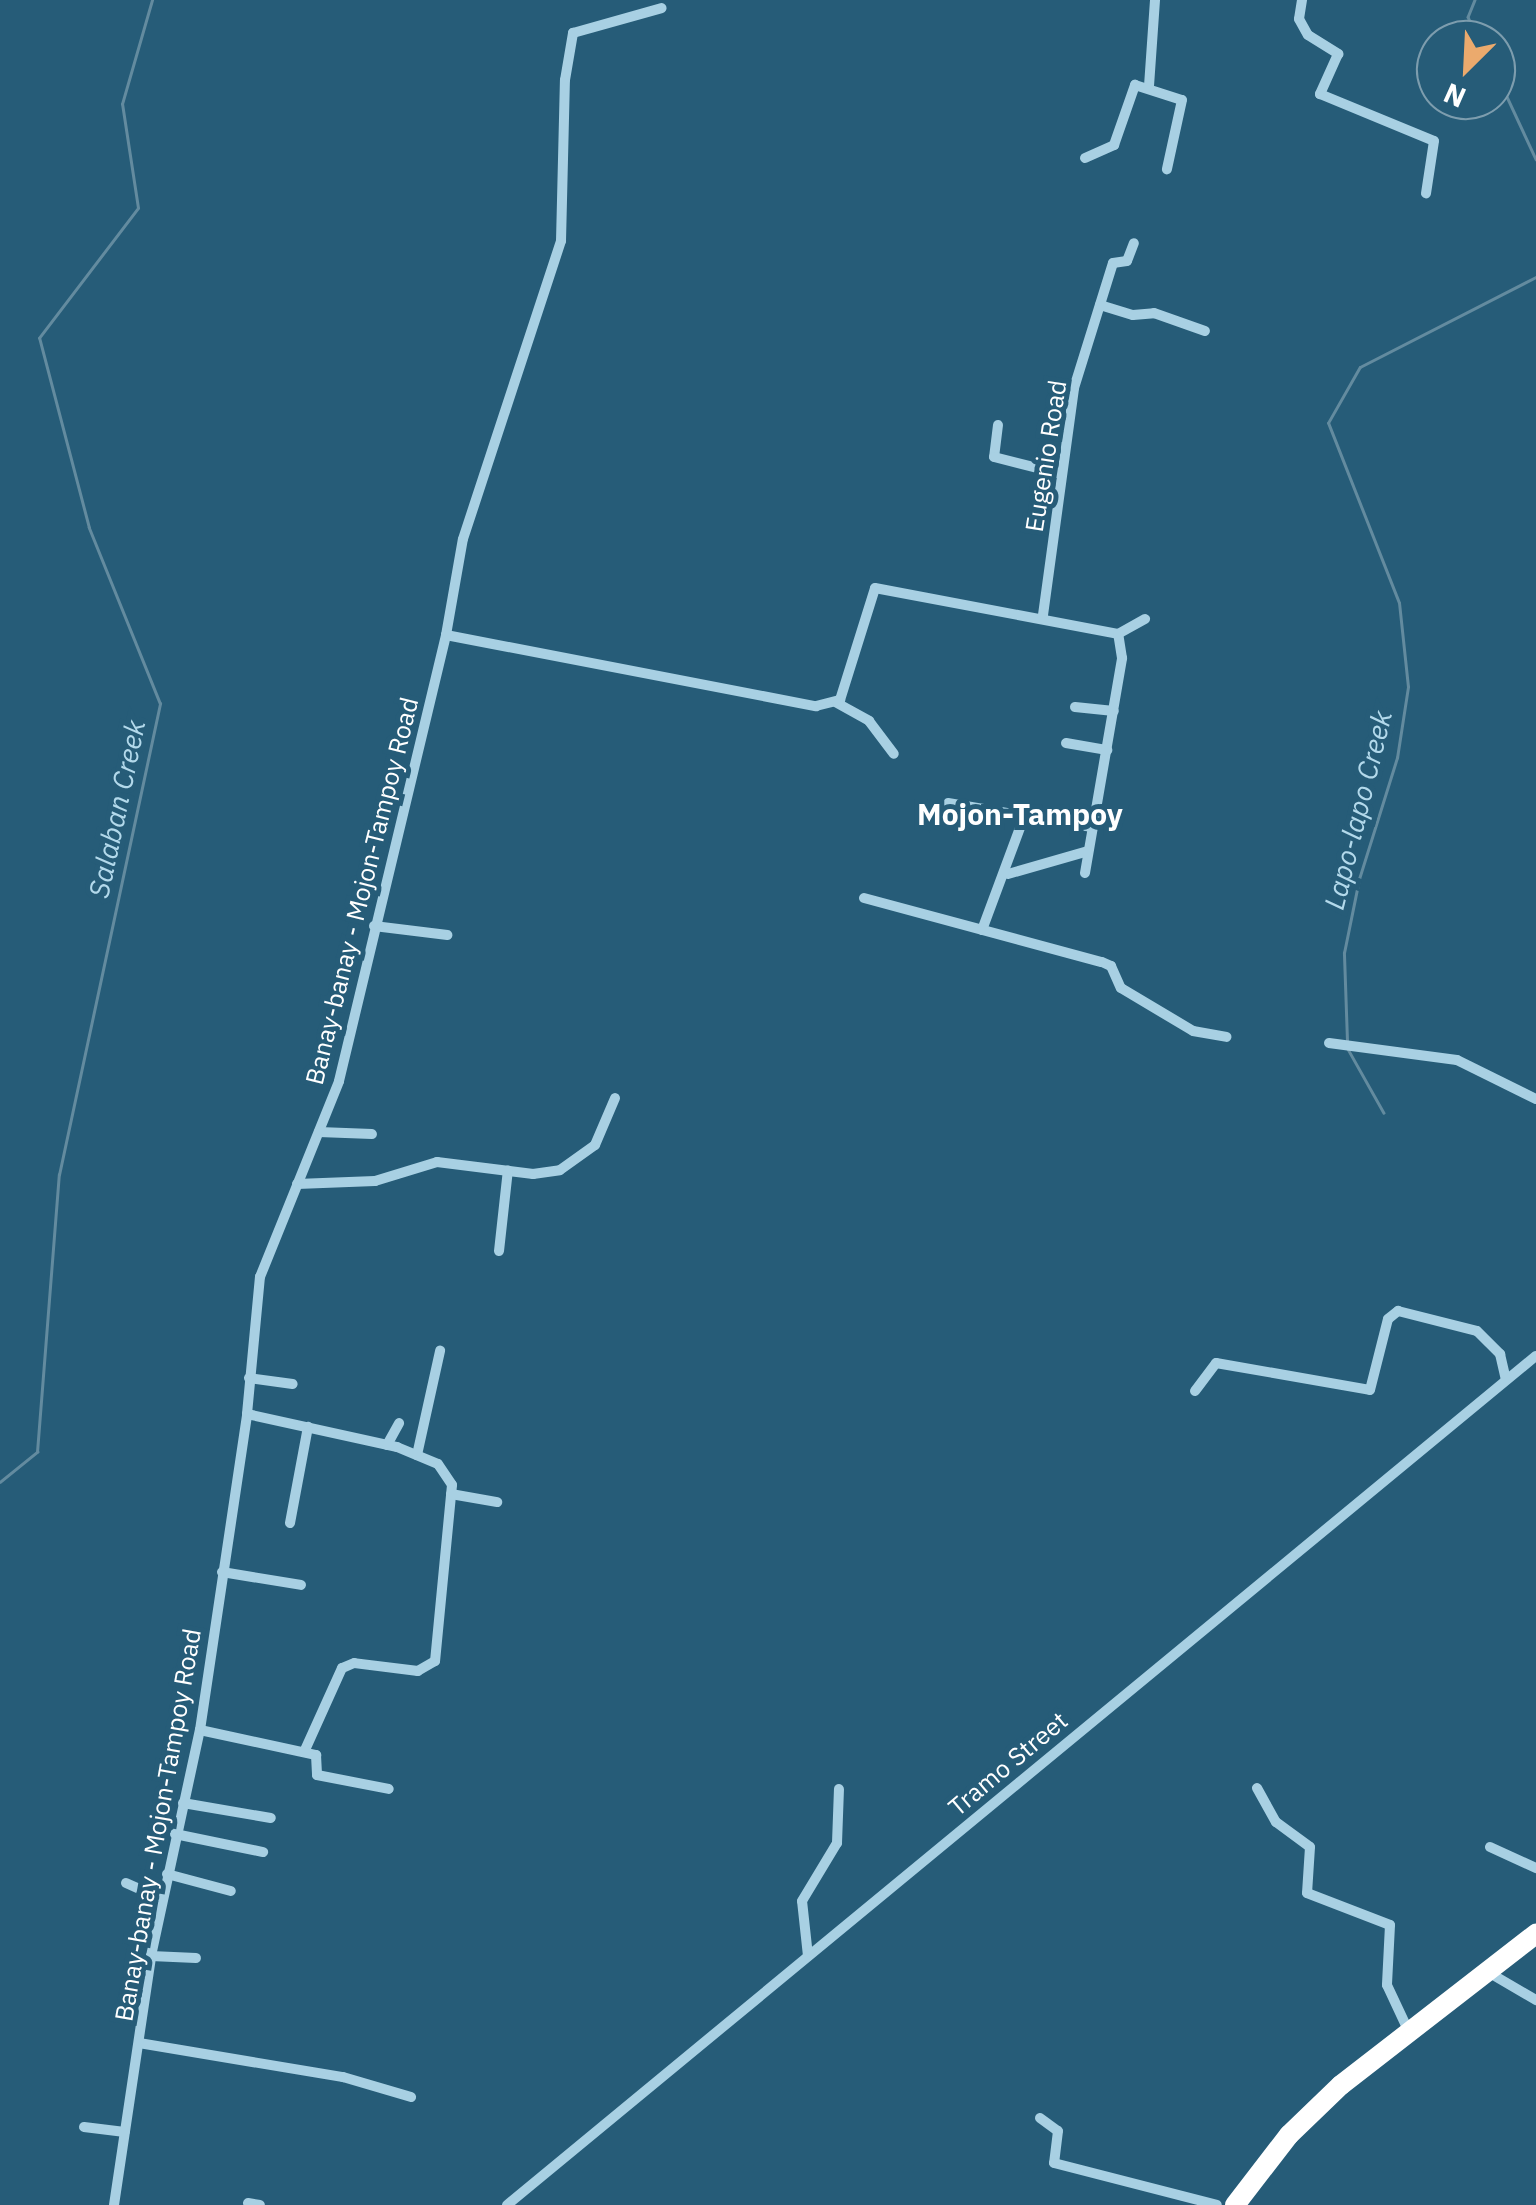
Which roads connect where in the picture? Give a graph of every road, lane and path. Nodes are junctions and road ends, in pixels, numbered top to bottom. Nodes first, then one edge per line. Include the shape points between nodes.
1 (1156, 0) edge
2 (1302, 0) edge
3 (662, 8) dead end
4 (1148, 86) junction
5 (1085, 158) dead end
6 (1167, 169) dead end
7 (1426, 193) dead end
8 (1134, 242) dead end
9 (1100, 305) junction
10 (1205, 331) dead end
11 (998, 425) dead end
12 (1061, 474) junction
13 (1043, 615) junction
14 (1145, 619) dead end
15 (1118, 634) junction
16 (446, 635) junction
17 (838, 703) junction
18 (1076, 706) dead end
19 (1114, 711) junction
20 (1066, 744) dead end
21 (1107, 750) junction
22 (894, 754) dead end
23 (948, 803) dead end
24 (1024, 817) junction
25 (1092, 827) junction
26 (1088, 851) junction
27 (1086, 873) dead end
28 (1008, 874) dead end
29 (864, 898) dead end
30 (374, 926) junction
31 (982, 930) junction
32 (446, 935) dead end
33 (1226, 1037) dead end
34 (1329, 1043) dead end
35 (614, 1098) dead end
36 (1536, 1099) edge
37 (319, 1132) junction
38 (372, 1134) dead end
39 (508, 1170) junction
40 (297, 1184) junction
41 (499, 1252) dead end
42 (440, 1351) dead end
43 (1536, 1356) edge
44 (249, 1378) junction
45 (1506, 1379) junction
46 (294, 1384) dead end
47 (1195, 1391) dead end
48 (247, 1414) junction
49 (399, 1422) dead end
50 (308, 1427) junction
51 (387, 1445) junction
52 (417, 1454) junction
53 (451, 1494) junction
54 (497, 1502) dead end
55 (290, 1524) dead end
56 (222, 1572) junction
57 (301, 1585) dead end
58 (200, 1730) junction
59 (304, 1752) junction
60 (1257, 1788) dead end
61 (389, 1789) dead end
62 (839, 1789) dead end
63 (183, 1803) junction
64 (272, 1818) dead end
65 (176, 1834) junction
66 (1490, 1847) dead end
67 (263, 1852) dead end
68 (1536, 1868) edge
69 (168, 1874) junction
70 (126, 1883) dead end
71 (230, 1891) dead end
72 (162, 1900) junction
73 (1536, 1934) edge
74 (151, 1956) junction
75 (808, 1956) junction
76 (196, 1958) dead end
77 (1488, 1972) junction
78 (1536, 2000) edge
79 (1409, 2032) junction
80 (139, 2044) junction
81 (411, 2096) dead end
82 (1040, 2118) dead end
83 (84, 2127) dead end
84 (124, 2132) junction
85 (114, 2205) edge
86 (507, 2205) edge
87 (1217, 2205) edge
88 (1235, 2205) edge

1 - 4 street
2 - 7 street via 1300,18 1308,35 1338,54 1320,94 1434,141
3 - 16 street, Banay-banay - Mojon-Tampoy Road via 573,34 565,80 561,241 463,539
4 - 5 street via 1135,84 1114,145
4 - 6 street via 1182,100
8 - 9 street, Eugenio Road via 1127,261 1114,264
9 - 10 street via 1133,315 1154,313
9 - 12 street, Eugenio Road via 1074,388
11 - 12 street via 994,458
12 - 13 street, Eugenio Road
13 - 15 street
13 - 17 street via 876,588
14 - 15 street
15 - 19 street via 1122,658
16 - 17 street via 816,706
16 - 30 street, Banay-banay - Mojon-Tampoy Road
17 - 22 street via 869,721
18 - 19 street
19 - 21 street
20 - 21 street
21 - 25 street
23 - 24 street
24 - 25 street
24 - 31 street
25 - 26 street
26 - 27 street
26 - 28 street
29 - 31 street
30 - 32 street
30 - 37 street, Banay-banay - Mojon-Tampoy Road via 338,1081
31 - 33 street via 1111,966 1122,988 1193,1031
34 - 36 street via 1457,1060
35 - 39 street via 584,1157 550,1173
37 - 38 street
37 - 40 street, Banay-banay - Mojon-Tampoy Road
39 - 40 street via 437,1162 375,1182
39 - 41 street
40 - 44 street, Banay-banay - Mojon-Tampoy Road via 260,1278
42 - 52 street
43 - 45 street, Tramo Street
44 - 46 street
44 - 48 street, Banay-banay - Mojon-Tampoy Road
45 - 47 street via 1500,1354 1477,1331 1398,1311 1388,1320 1370,1390 1216,1363
45 - 75 street, Tramo Street
48 - 50 street
48 - 56 street, Banay-banay - Mojon-Tampoy Road
49 - 51 street
50 - 51 street
50 - 55 street
51 - 52 street
52 - 53 street via 448,1473
53 - 54 street
53 - 59 street via 436,1661 418,1671 342,1668
56 - 57 street
56 - 58 street, Banay-banay - Mojon-Tampoy Road
58 - 59 street
58 - 63 street, Banay-banay - Mojon-Tampoy Road
59 - 61 street via 318,1757 318,1775
60 - 79 street via 1276,1822 1310,1847 1307,1893 1390,1925 1387,1985
62 - 75 street via 837,1843 802,1901
63 - 64 street
63 - 65 street, Banay-banay - Mojon-Tampoy Road
65 - 67 street
65 - 69 street, Banay-banay - Mojon-Tampoy Road
66 - 68 street
69 - 71 street
69 - 72 street, Banay-banay - Mojon-Tampoy Road
70 - 72 street
72 - 74 street, Banay-banay - Mojon-Tampoy Road
73 - 77 highway
74 - 76 street
74 - 80 street, Banay-banay - Mojon-Tampoy Road
75 - 86 street, Tramo Street
77 - 78 street
77 - 79 highway
79 - 88 highway via 1289,2135
80 - 81 street via 343,2077
80 - 84 street, Banay-banay - Mojon-Tampoy Road
82 - 87 street via 1058,2131 1054,2163
83 - 84 street
84 - 85 street, Banay-banay - Mojon-Tampoy Road

